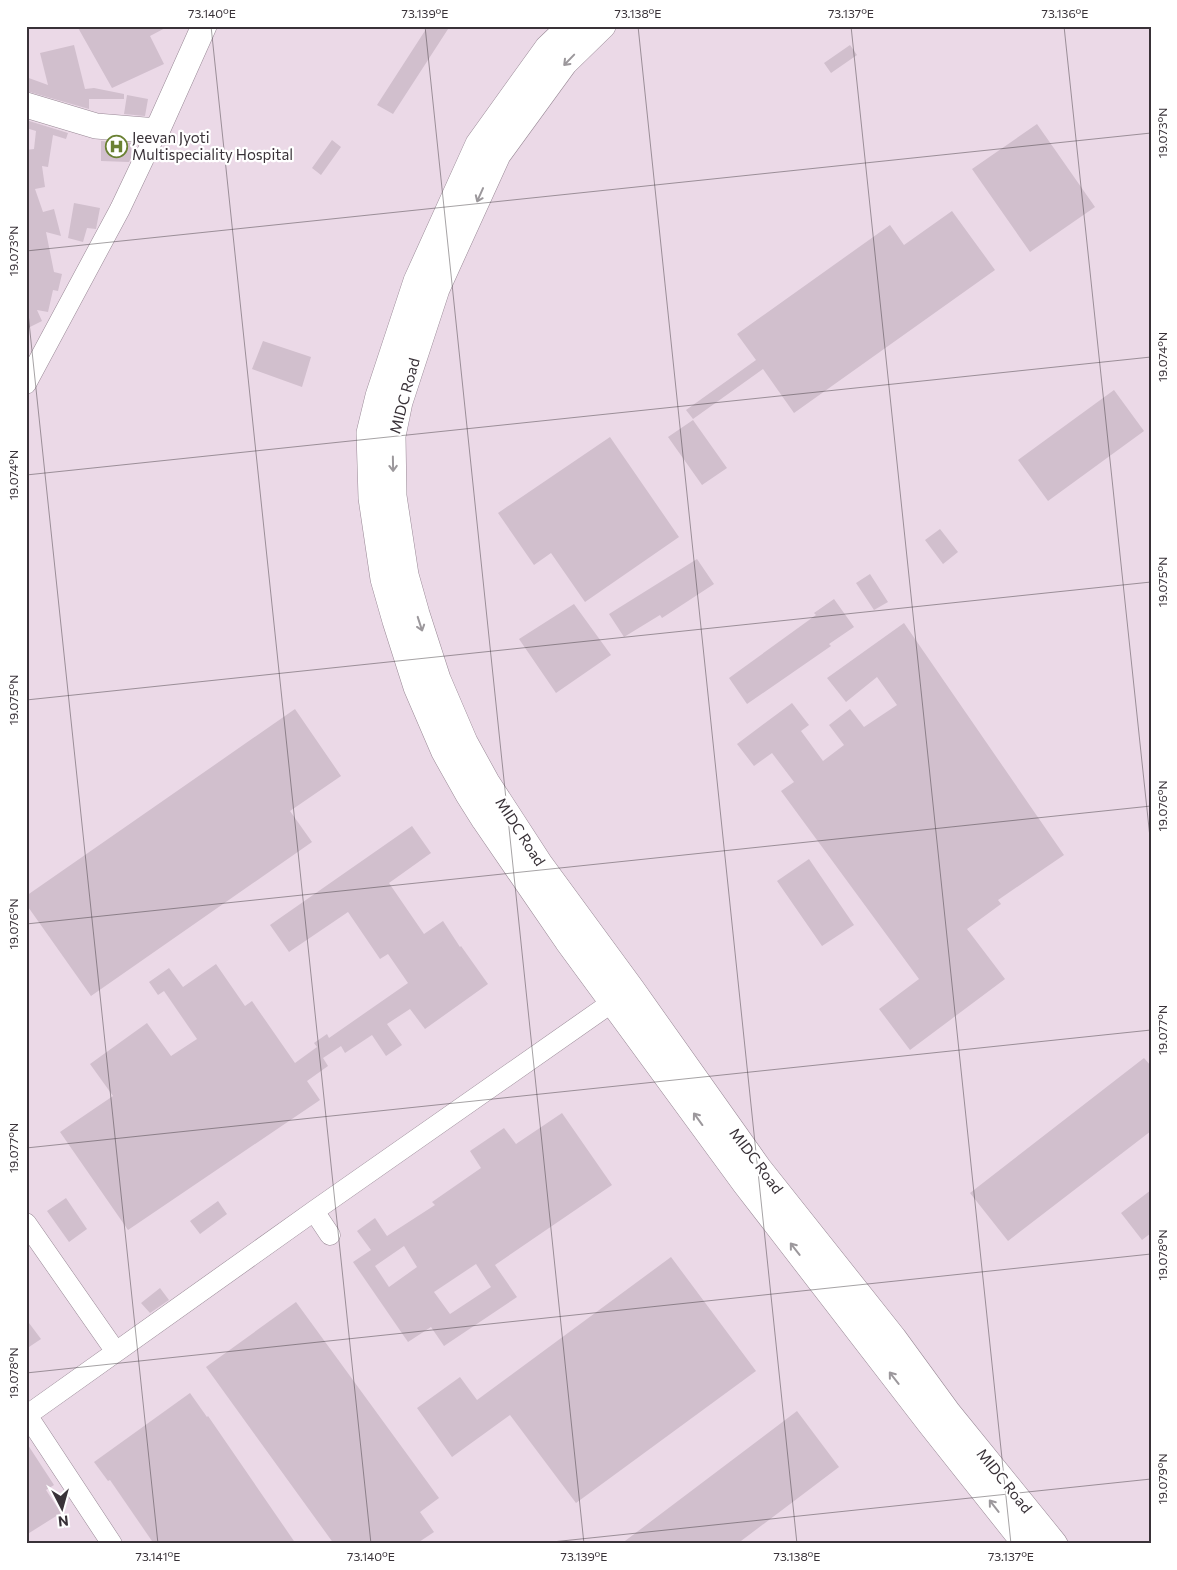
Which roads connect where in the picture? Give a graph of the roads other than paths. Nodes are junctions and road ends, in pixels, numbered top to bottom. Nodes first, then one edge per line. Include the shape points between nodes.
1 (204, 26) edge
2 (570, 26) edge
3 (603, 26) edge
4 (26, 105) edge
5 (156, 131) junction
6 (26, 384) edge
7 (622, 995) junction
8 (314, 1212) junction
9 (26, 1223) edge
10 (330, 1235) dead end
11 (116, 1352) junction
12 (27, 1415) edge
13 (112, 1544) edge
14 (1025, 1544) edge
15 (1055, 1544) edge

1 - 5 main road
2 - 7 main road, MIDC Road via 548,48 474,152 416,281 378,396 369,433 369,468 386,588 416,687 444,752 484,820 567,941
3 -> 7 main road, MIDC Road via 565,63 498,155 437,289 400,402 393,436 392,467 406,575 438,679 465,742
4 - 5 main road via 96,126
5 - 6 street via 120,209
7 - 8 street
14 -> 7 main road, MIDC Road via 745,1184
7 - 15 main road, MIDC Road
8 - 10 street
8 - 11 street
9 - 11 street
11 - 12 street
12 - 13 street

